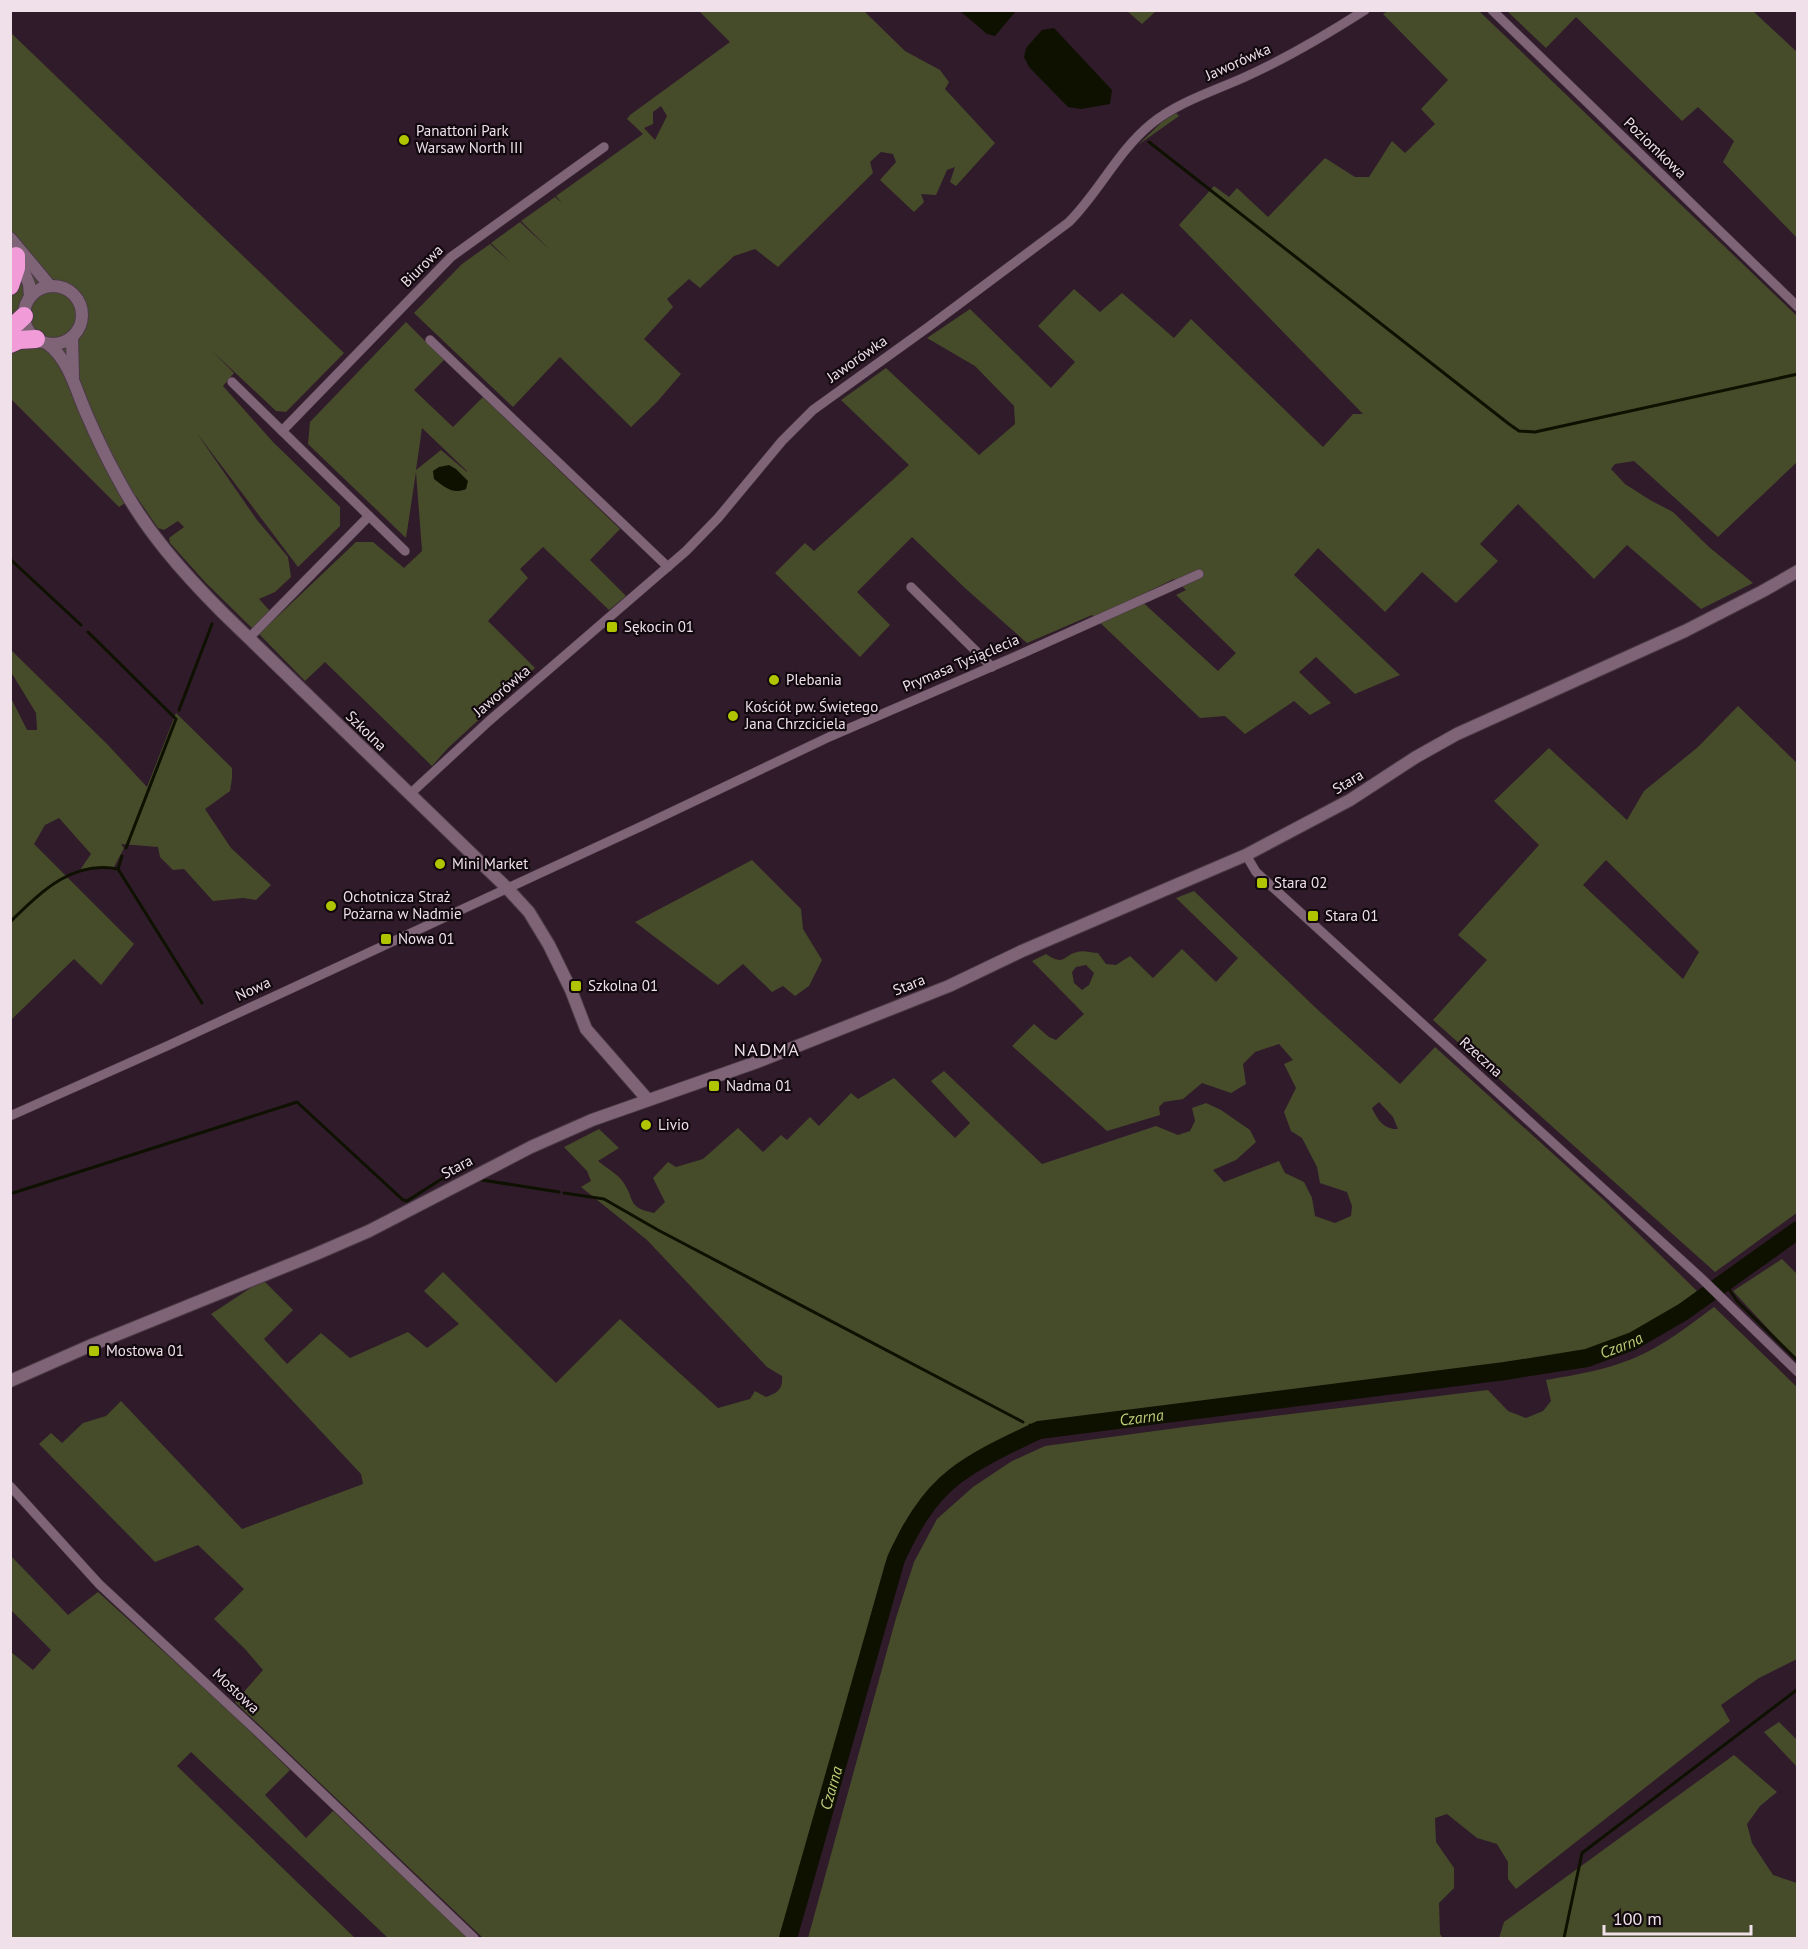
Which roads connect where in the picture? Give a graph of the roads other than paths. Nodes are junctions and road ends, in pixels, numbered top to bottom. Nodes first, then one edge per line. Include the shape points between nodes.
1 (1365, 10) edge
2 (1492, 10) edge
3 (604, 147) dead end
4 (10, 238) edge
5 (14, 250) edge
6 (10, 286) edge
7 (50, 286) junction
8 (30, 297) junction
9 (1797, 307) edge
10 (24, 316) junction
11 (10, 329) edge
12 (72, 337) junction
13 (430, 340) dead end
14 (42, 341) junction
15 (10, 344) edge
16 (72, 378) junction
17 (232, 382) dead end
18 (282, 431) junction
19 (369, 516) junction
20 (405, 551) dead end
21 (668, 567) junction
22 (1797, 571) edge
23 (1199, 574) dead end
24 (911, 587) dead end
25 (249, 638) junction
26 (992, 667) junction
27 (410, 794) junction
28 (1246, 855) junction
29 (507, 888) junction
30 (648, 1100) junction
31 (10, 1116) edge
32 (1797, 1372) edge
33 (10, 1381) edge
34 (10, 1486) edge
35 (474, 1938) edge

1 - 21 street, Jaworówka via 1301,49 1186,103 1151,124 1064,227 813,410 703,534
2 - 9 street, Poziomkowa
3 - 18 street, Biurowa via 451,257
4 - 7 street, Szkolna
5 - 6 highway via 16,268
5 - 8 street via 29,284
7 - 8 street
7 - 12 street, Szkolna via 68,290 79,303 81,324
8 - 10 street
10 - 11 highway
10 - 14 street, Szkolna via 27,329
12 - 14 street via 63,342
12 - 16 street, Szkolna
13 - 21 street
14 - 15 highway via 19,340
14 - 16 street, Szkolna via 57,350
16 - 25 street, Szkolna via 105,455 148,526 195,585
17 - 18 street
18 - 19 street
19 - 20 street
19 - 25 street
21 - 27 street, Jaworówka
22 - 28 street, Stara via 1685,631 1457,734 1350,800
23 - 26 street, Prymasa Tysiąclecia
24 - 26 street
25 - 27 street, Szkolna
26 - 29 street, Prymasa Tysiąclecia via 839,733
27 - 29 street, Szkolna
28 - 30 street, Stara via 949,986 757,1062
28 - 32 street, Rzeczna via 1256,872 1701,1278
29 - 30 street, Szkolna via 529,912 549,945 586,1029
29 - 31 street, Nowa
30 - 33 street, Stara via 531,1147 369,1231
34 - 35 street, Mostowa via 99,1584

